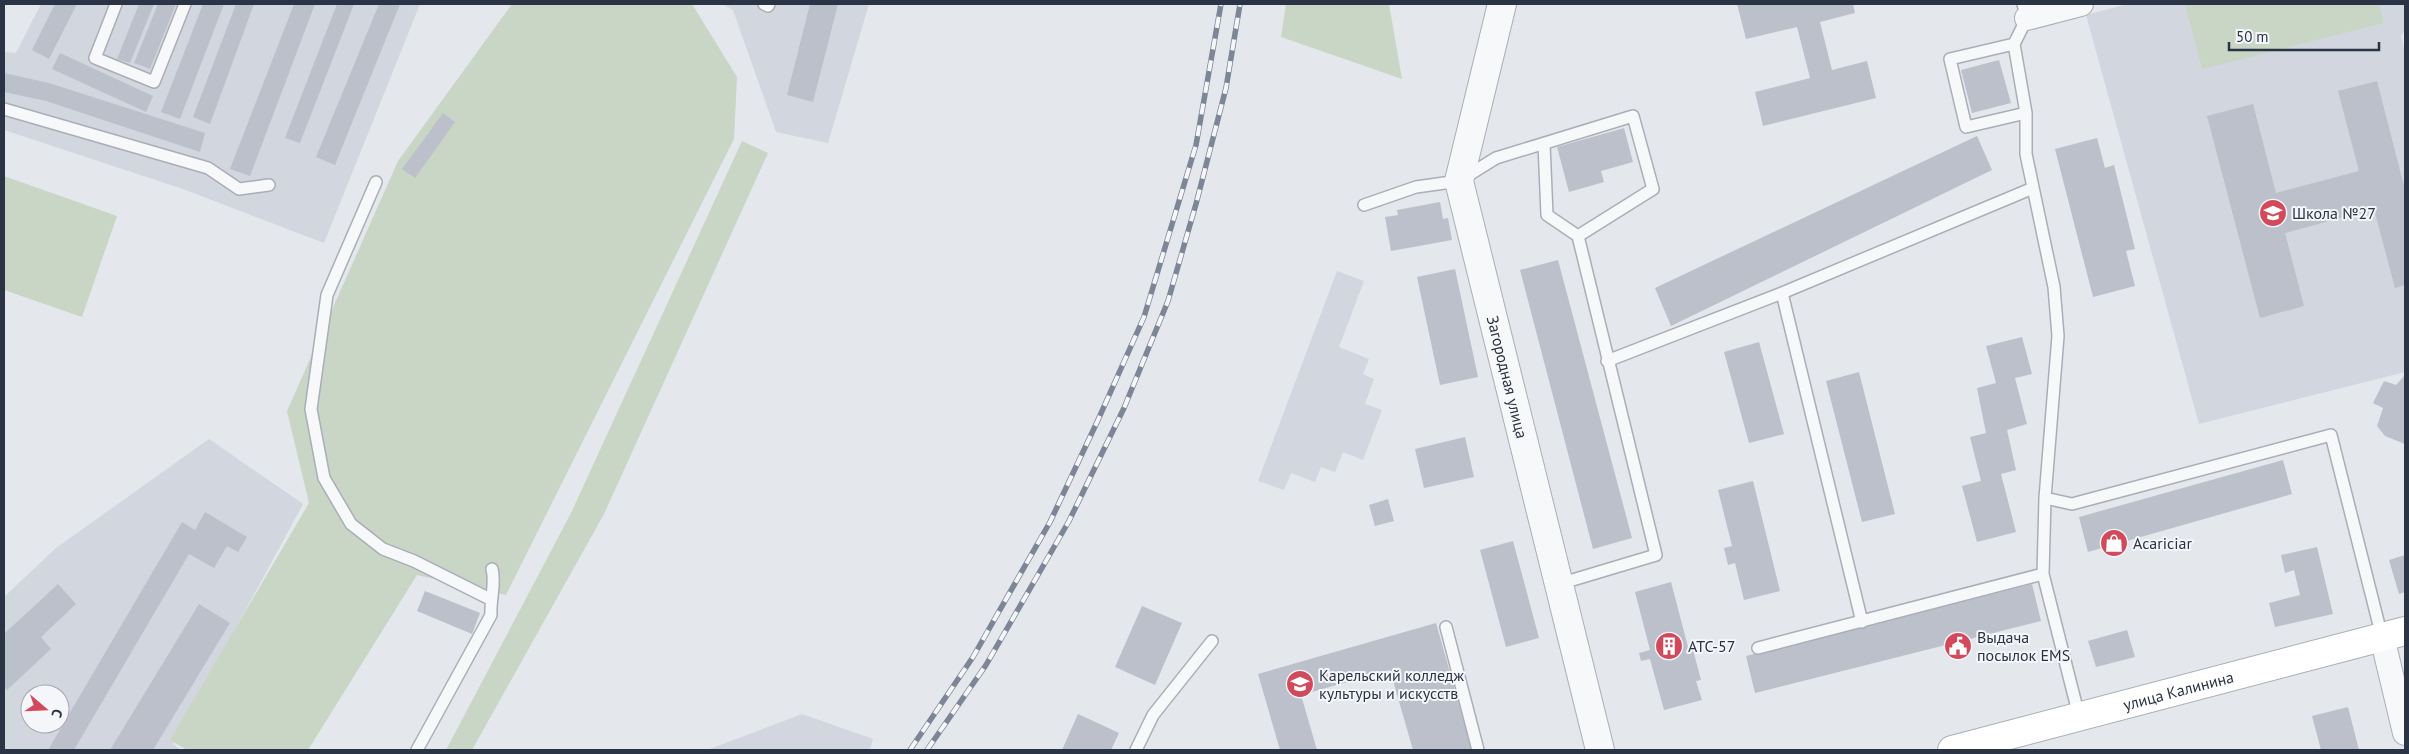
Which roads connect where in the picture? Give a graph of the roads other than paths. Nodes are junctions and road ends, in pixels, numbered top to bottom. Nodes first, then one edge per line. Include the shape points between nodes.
1 (116, 4) edge
2 (185, 4) edge
3 (764, 4) edge
4 (769, 4) edge
5 (1502, 4) edge
6 (2080, 4) edge
7 (2025, 11) edge
8 (2014, 44) junction
9 (4, 109) edge
10 (2026, 113) junction
11 (1544, 144) junction
12 (1459, 180) junction
13 (376, 182) dead end
14 (269, 185) dead end
15 (2033, 188) junction
16 (1364, 205) dead end
17 (1578, 236) junction
18 (1782, 293) junction
19 (1607, 361) junction
20 (2045, 498) junction
21 (492, 569) dead end
22 (2043, 574) junction
23 (1559, 584) junction
24 (490, 599) junction
25 (1862, 622) junction
26 (1446, 627) dead end
27 (2394, 634) edge
28 (1212, 641) dead end
29 (1758, 648) dead end
30 (2079, 716) junction
31 (2405, 733) edge
32 (417, 750) edge
33 (1136, 750) edge
34 (1478, 750) edge
35 (1600, 750) edge
36 (1952, 750) edge

1 - 2 lane via 95,58 154,82
3 - 4 lane
5 - 12 street, Загородная улица
6 - 7 street
7 - 8 lane
8 - 10 lane
8 - 10 lane via 1950,59 1966,128
9 - 14 lane via 208,168 239,189
10 - 15 lane via 2026,154
11 - 12 lane via 1496,158
11 - 17 lane via 1547,215
11 - 17 lane via 1633,116 1653,189
12 - 16 lane via 1416,186
12 - 23 street, Загородная улица
13 - 24 lane via 327,295 311,409 324,478 351,524 384,549
15 - 18 lane
15 - 20 lane via 2054,287 2058,336
17 - 19 lane
18 - 19 lane
18 - 25 lane
19 - 23 lane via 1656,555
20 - 22 lane
20 - 27 lane via 2072,504 2331,435
21 - 24 lane via 495,578
22 - 25 lane
22 - 30 lane
23 - 35 street, Загородная улица
24 - 32 lane via 491,615
25 - 29 lane
26 - 34 lane
27 - 30 main road, улица Калинина
27 - 31 street
28 - 33 lane via 1153,715
30 - 36 main road, улица Калинина

